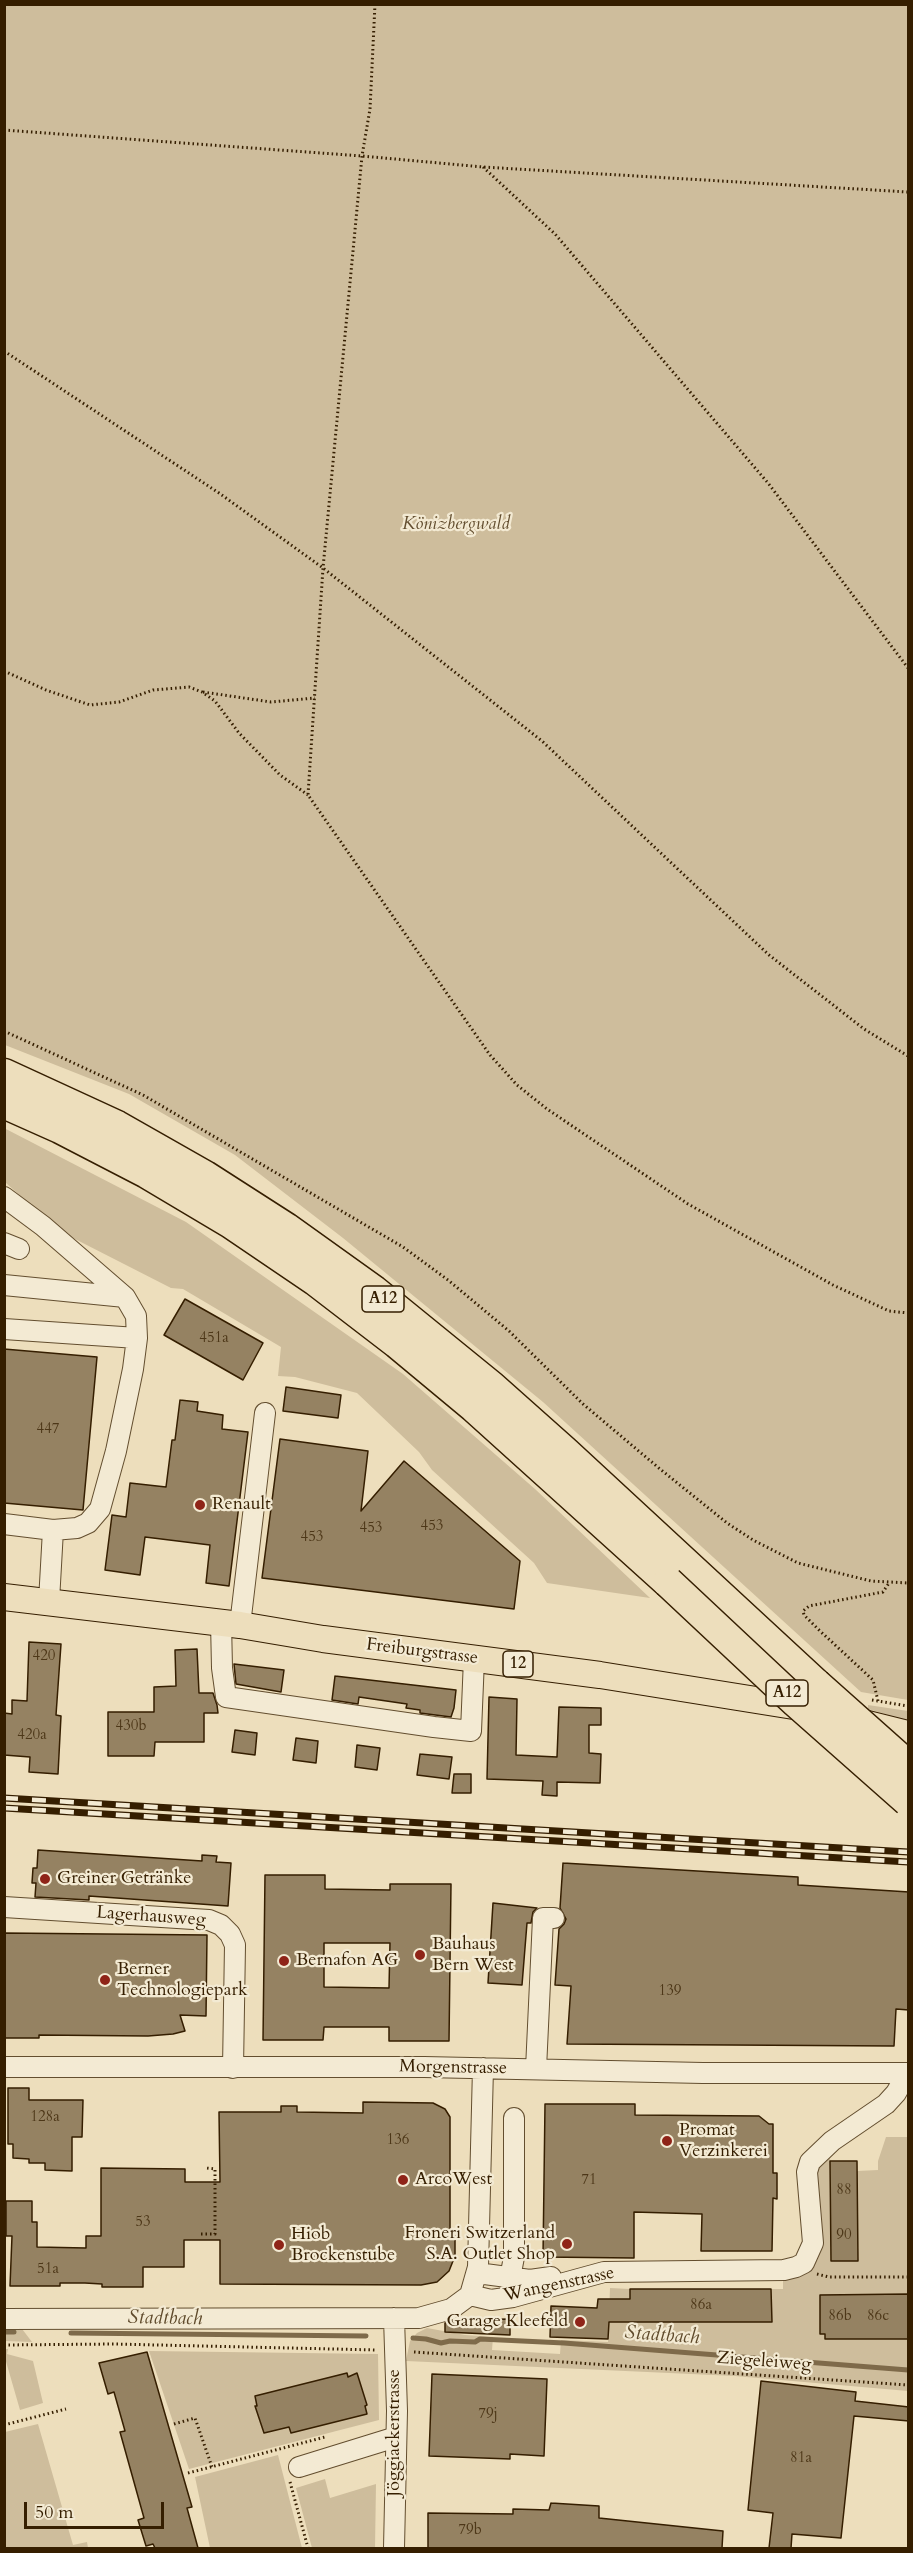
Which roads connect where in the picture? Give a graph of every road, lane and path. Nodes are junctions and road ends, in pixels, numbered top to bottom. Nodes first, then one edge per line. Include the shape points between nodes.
1 (375, 4) edge
2 (4, 130) edge
3 (362, 156) junction
4 (483, 167) junction
5 (909, 192) edge
6 (4, 351) edge
7 (323, 568) junction
8 (909, 668) edge
9 (4, 671) edge
10 (202, 692) junction
11 (315, 698) junction
12 (308, 795) junction
13 (4, 1031) edge
14 (909, 1056) edge
15 (4, 1074) edge
16 (4, 1103) edge
17 (4, 1197) edge
18 (4, 1285) edge
19 (125, 1297) junction
20 (909, 1313) edge
21 (4, 1329) edge
22 (136, 1338) junction
23 (265, 1413) dead end
24 (4, 1524) edge
25 (53, 1530) junction
26 (889, 1583) junction
27 (909, 1583) edge
28 (4, 1596) edge
29 (49, 1602) junction
30 (230, 1624) junction
31 (474, 1659) junction
32 (878, 1701) dead end
33 (909, 1734) edge
34 (909, 1766) edge
35 (909, 1802) edge
36 (4, 1907) edge
37 (554, 1918) dead end
38 (4, 2067) edge
39 (233, 2068) junction
40 (483, 2068) junction
41 (536, 2069) junction
42 (905, 2073) edge
43 (514, 2118) dead end
44 (206, 2168) dead end
45 (201, 2234) dead end
46 (594, 2263) dead end
47 (804, 2263) junction
48 (477, 2273) junction
49 (909, 2277) edge
50 (510, 2278) junction
51 (470, 2295) junction
52 (394, 2318) junction
53 (4, 2319) edge
54 (4, 2345) edge
55 (382, 2350) dead end
56 (403, 2352) dead end
57 (909, 2385) edge
58 (66, 2409) dead end
59 (174, 2424) dead end
60 (4, 2425) edge
61 (332, 2436) dead end
62 (396, 2437) junction
63 (212, 2467) junction
64 (188, 2473) dead end
65 (295, 2474) joint
66 (308, 2548) edge
67 (394, 2548) edge

1 - 3 path via 370,109
2 - 3 path
3 - 4 path
3 - 7 path
4 - 5 path
4 - 8 path via 555,234 768,483
6 - 7 path via 219,493
7 - 11 path
7 - 14 path via 542,741 769,955 864,1029
9 - 10 path via 90,705 119,702 153,690 189,687
10 - 11 path via 272,702
10 - 12 path via 215,701 239,733 280,775
11 - 12 path
12 - 20 path via 490,1055 517,1085 688,1204 833,1285 889,1311
13 - 26 path via 143,1095 403,1247 500,1323 583,1404 660,1469 753,1540 798,1563
15 - 34 highway, A12, bridge via 161,1150 246,1201 390,1304 574,1460
16 - 35 highway, A12, bridge via 156,1178 231,1223 315,1280 397,1343 467,1401
17 - 19 street
18 - 19 street
19 - 22 street via 136,1316
21 - 22 street
22 - 25 street via 134,1369 100,1509 88,1523 77,1528
23 - 30 street
24 - 25 street
25 - 29 street
26 - 27 path
26 - 32 path via 883,1592 809,1606 803,1611 873,1680
28 - 29 main road, Freiburgstrasse / 12
29 - 30 main road, Freiburgstrasse / 12
30 - 31 main road, Freiburgstrasse / 12
30 - 31 street via 222,1668 226,1696 435,1727 471,1731
31 - 33 main road, Freiburgstrasse / 12 via 796,1705
36 - 39 street, Lagerhausweg via 209,1920 221,1925 235,1945
37 - 41 street via 543,1918
38 - 39 street, Morgenstrasse
39 - 40 street, Morgenstrasse
40 - 41 street, Morgenstrasse
40 - 48 street
41 - 42 street, Morgenstrasse
42 - 47 street via 891,2099 810,2162 807,2172 813,2243
43 - 50 street via 514,2257
44 - 45 path via 214,2169 214,2234
46 - 50 street via 553,2277
47 - 49 path via 816,2274 829,2277
47 - 51 street, Wangenstrasse via 784,2270 604,2272 518,2296 492,2300
48 - 50 street
48 - 51 street
51 - 52 street via 443,2313
52 - 53 street
52 - 62 street, Jöggiackerstrasse
54 - 55 path
56 - 57 path, Ziegeleiweg
58 - 60 path
59 - 63 path via 195,2418
61 - 63 path
62 - 65 street
62 - 67 street, Jöggiackerstrasse
63 - 64 path
65 - 66 path

